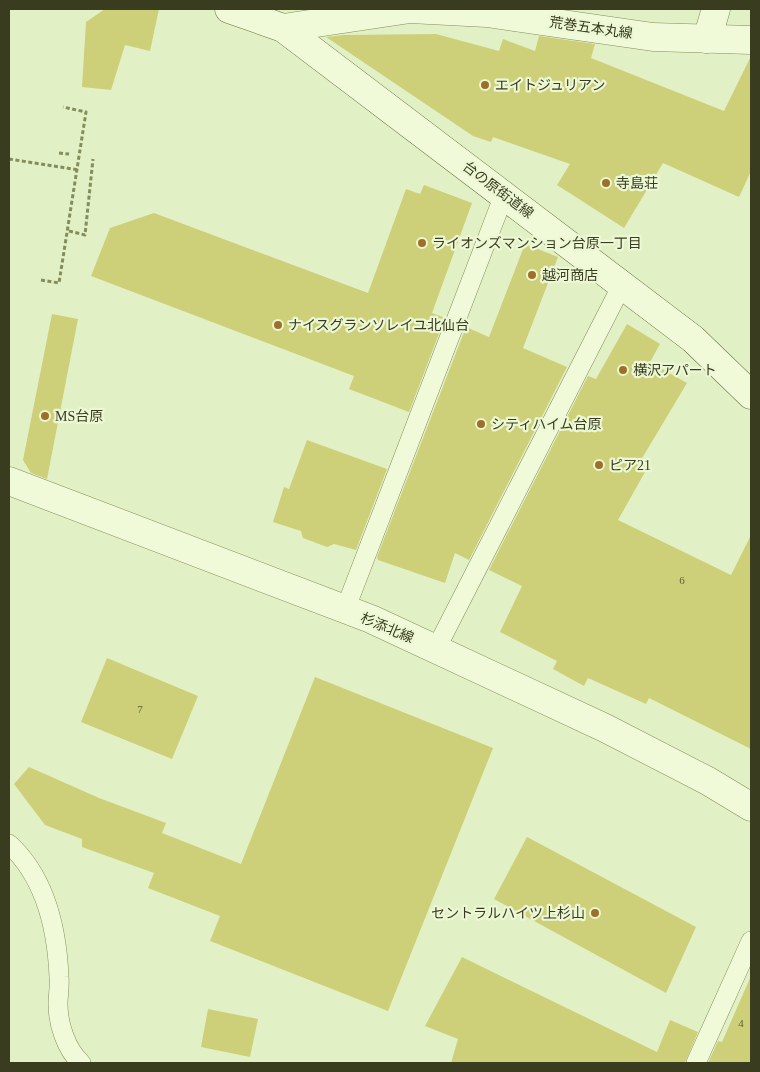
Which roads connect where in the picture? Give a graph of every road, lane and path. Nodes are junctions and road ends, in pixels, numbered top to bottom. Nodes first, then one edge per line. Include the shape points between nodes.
1 (716, 9) edge
2 (241, 10) edge
3 (487, 11) edge
4 (283, 28) junction
5 (707, 39) junction
6 (751, 40) edge
7 (63, 107) dead end
8 (59, 152) dead end
9 (69, 154) dead end
10 (93, 159) dead end
11 (9, 160) edge
12 (79, 170) junction
13 (504, 194) junction
14 (68, 232) junction
15 (41, 280) dead end
16 (622, 285) junction
17 (751, 395) edge
18 (9, 481) edge
19 (345, 610) junction
20 (436, 649) junction
21 (751, 807) edge
22 (9, 844) edge
23 (751, 941) edge
24 (80, 1063) edge
25 (696, 1063) edge

1 - 5 street
2 - 4 street, 台の原街道線
3 - 4 street, 荒巻五本丸線 via 410,9
3 - 5 street, 荒巻五本丸線 via 653,37
4 - 13 street, 台の原街道線
5 - 6 street, 荒巻五本丸線
7 - 12 path via 86,112
8 - 9 path
10 - 14 path via 85,235
11 - 12 path
12 - 14 path
13 - 16 street, 台の原街道線
13 - 19 lane
14 - 15 path via 59,283
16 - 17 street, 台の原街道線 via 693,339
16 - 20 lane
18 - 19 street, 杉添北線
19 - 20 street, 杉添北線
20 - 21 street, 杉添北線 via 605,728
22 - 24 lane via 36,880 50,910 57,940 58,1006 63,1034
23 - 25 lane

